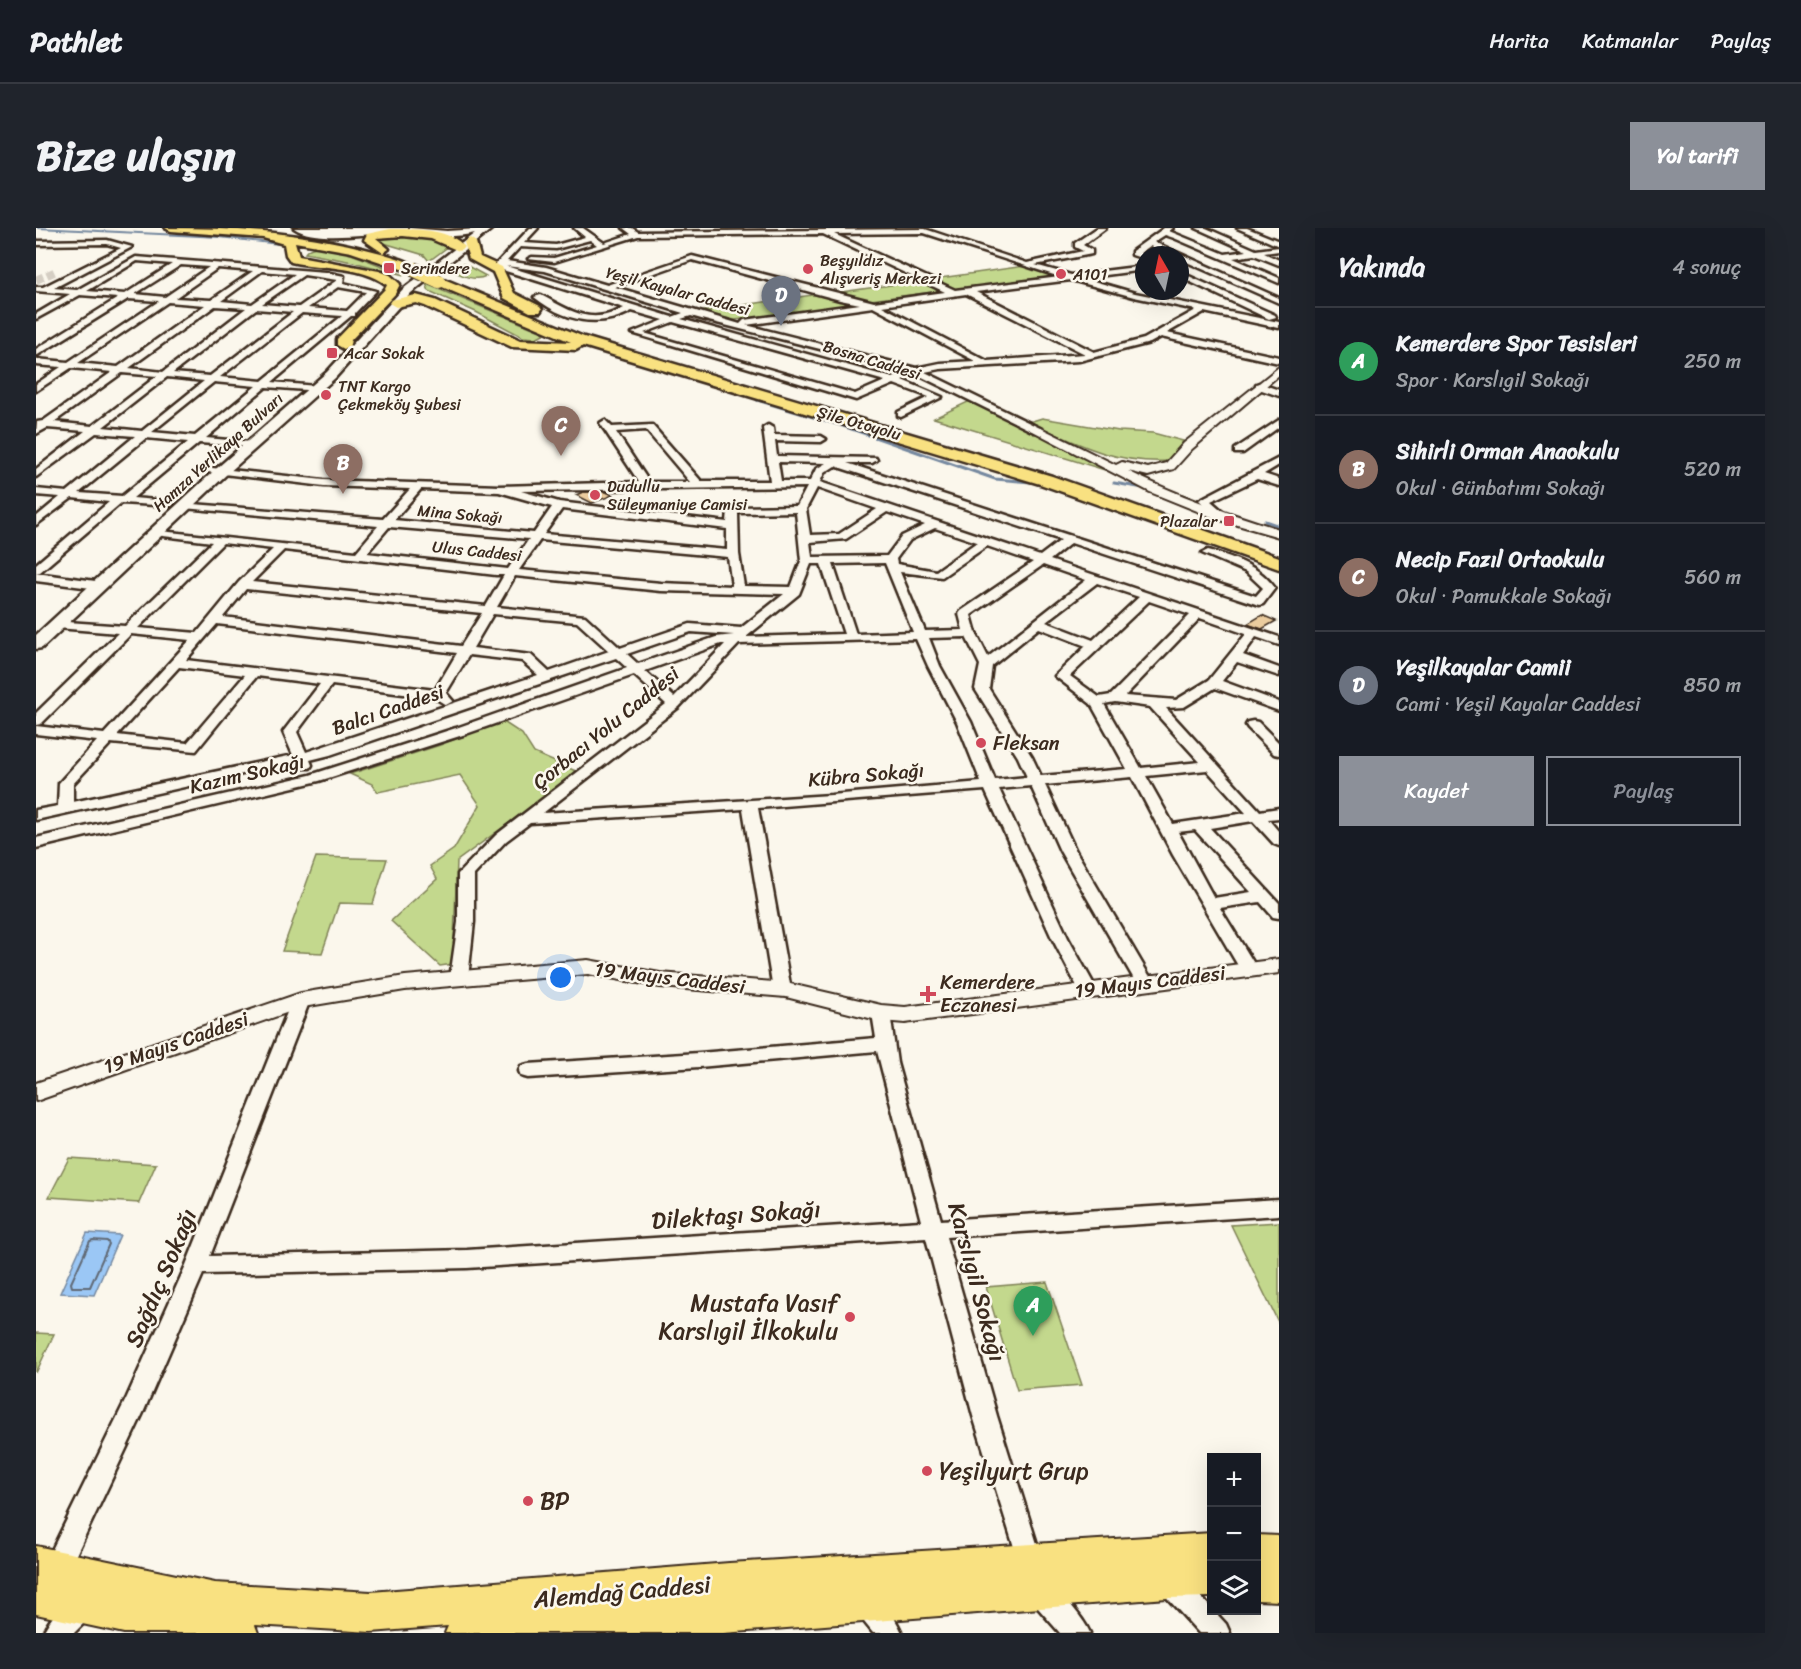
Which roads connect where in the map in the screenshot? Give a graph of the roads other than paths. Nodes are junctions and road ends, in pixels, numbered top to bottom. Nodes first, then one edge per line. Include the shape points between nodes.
1 (171, 228) edge
2 (298, 228) edge
3 (480, 228) edge
4 (488, 228) edge
5 (534, 228) edge
6 (578, 228) edge
7 (627, 228) edge
8 (1102, 228) edge
9 (1200, 228) edge
10 (1241, 228) edge
11 (254, 230) edge
12 (680, 230) edge
13 (1166, 230) edge
14 (436, 231) edge
15 (824, 232) junction
16 (637, 234) junction
17 (589, 238) junction
18 (685, 242) dead end
19 (36, 243) edge
20 (363, 243) junction
21 (1149, 243) junction
22 (90, 244) dead end
23 (1279, 244) edge
24 (465, 245) junction
25 (519, 245) junction
26 (603, 246) junction
27 (1145, 246) edge
28 (1156, 246) edge
29 (350, 247) junction
30 (556, 247) junction
31 (383, 249) junction
32 (1279, 249) edge
33 (581, 252) junction
34 (1256, 252) junction
35 (1076, 254) junction
36 (163, 255) dead end
37 (1224, 256) junction
38 (506, 260) junction
39 (1051, 260) junction
40 (1189, 260) edge
41 (154, 261) junction
42 (1189, 261) edge
43 (1192, 261) junction
44 (1279, 262) edge
45 (179, 263) junction
46 (95, 265) junction
47 (1026, 265) junction
48 (216, 266) junction
49 (260, 269) junction
50 (1135, 269) edge
51 (64, 270) dead end
52 (1125, 271) junction
53 (303, 272) junction
54 (419, 273) junction
55 (442, 273) junction
56 (1091, 274) junction
57 (1135, 275) edge
58 (1073, 277) junction
59 (1189, 278) edge
60 (488, 279) dead end
61 (473, 280) dead end
62 (1279, 281) edge
63 (337, 284) junction
64 (565, 288) junction
65 (605, 288) junction
66 (39, 289) edge
67 (967, 291) junction
68 (79, 293) junction
69 (952, 293) junction
70 (36, 294) edge
71 (127, 297) junction
72 (602, 299) junction
73 (166, 300) junction
74 (1184, 300) edge
75 (1279, 301) edge
76 (396, 303) junction
77 (590, 303) dead end
78 (211, 304) junction
79 (873, 304) junction
80 (253, 307) junction
81 (579, 307) dead end
82 (631, 308) junction
83 (1202, 310) junction
84 (298, 311) junction
85 (568, 311) junction
86 (691, 313) junction
87 (36, 317) edge
88 (354, 318) junction
89 (671, 319) junction
90 (1279, 320) edge
91 (737, 324) junction
92 (1279, 326) edge
93 (551, 329) junction
94 (579, 331) junction
95 (1159, 334) junction
96 (344, 345) junction
97 (770, 346) junction
98 (36, 353) edge
99 (1094, 355) junction
100 (1279, 360) edge
101 (733, 361) junction
102 (36, 363) edge
103 (984, 363) junction
104 (659, 364) junction
105 (70, 365) junction
106 (122, 369) junction
107 (1279, 370) edge
108 (916, 371) junction
109 (166, 374) junction
110 (212, 379) junction
111 (895, 381) junction
112 (265, 384) junction
113 (1259, 386) junction
114 (36, 388) edge
115 (310, 388) junction
116 (1279, 393) edge
117 (901, 414) dead end
118 (1279, 423) edge
119 (39, 426) edge
120 (93, 429) junction
121 (1037, 430) joint
122 (144, 435) junction
123 (821, 439) dead end
124 (197, 440) junction
125 (244, 445) junction
126 (1188, 446) junction
127 (1239, 451) dead end
128 (771, 459) junction
129 (872, 460) dead end
130 (834, 462) junction
131 (1170, 466) junction
132 (1277, 466) edge
133 (1115, 467) junction
134 (207, 469) junction
135 (222, 471) junction
136 (36, 474) edge
137 (1257, 476) junction
138 (1279, 483) edge
139 (698, 484) junction
140 (815, 484) junction
141 (1163, 484) junction
142 (646, 485) junction
143 (776, 485) junction
144 (418, 486) junction
145 (499, 489) junction
146 (36, 492) edge
147 (71, 495) junction
148 (623, 499) junction
149 (122, 500) junction
150 (168, 504) junction
151 (184, 505) junction
152 (559, 505) junction
153 (887, 507) junction
154 (801, 509) junction
155 (1222, 516) junction
156 (36, 522) edge
157 (386, 524) junction
158 (935, 524) junction
159 (734, 526) junction
160 (155, 532) junction
161 (1279, 533) edge
162 (537, 538) junction
163 (221, 539) junction
164 (804, 539) junction
165 (1070, 539) junction
166 (986, 541) junction
167 (281, 547) junction
168 (1208, 553) dead end
169 (1279, 553) edge
170 (733, 554) junction
171 (359, 555) junction
172 (807, 561) junction
173 (826, 561) junction
174 (1042, 561) junction
175 (891, 563) junction
176 (1279, 563) edge
177 (36, 570) edge
178 (512, 572) junction
179 (36, 577) edge
180 (1095, 579) junction
181 (82, 584) junction
182 (99, 585) junction
183 (243, 585) junction
184 (740, 589) junction
185 (795, 591) junction
186 (1146, 597) junction
187 (489, 610) junction
188 (1198, 614) junction
189 (214, 620) junction
190 (57, 624) junction
191 (1039, 624) junction
192 (36, 627) edge
193 (129, 630) junction
194 (970, 633) junction
195 (1253, 633) junction
196 (922, 635) junction
197 (741, 636) junction
198 (200, 637) junction
199 (851, 638) junction
200 (1279, 641) edge
201 (36, 643) edge
202 (1095, 645) junction
203 (466, 650) junction
204 (618, 652) junction
205 (1236, 657) junction
206 (176, 663) junction
207 (986, 665) junction
208 (635, 668) junction
209 (254, 672) junction
210 (1279, 672) edge
211 (547, 677) junction
212 (329, 681) junction
213 (1214, 683) junction
214 (440, 694) junction
215 (496, 694) junction
216 (1115, 698) junction
217 (1096, 702) junction
218 (1154, 703) junction
219 (674, 705) junction
220 (1279, 707) edge
221 (453, 709) junction
222 (514, 712) junction
223 (36, 721) edge
224 (1253, 725) dead end
225 (36, 730) edge
226 (107, 738) junction
227 (1279, 751) edge
228 (300, 758) junction
229 (1209, 766) junction
230 (1137, 772) junction
231 (314, 778) junction
232 (1037, 782) junction
233 (990, 786) junction
234 (750, 805) junction
235 (64, 809) junction
236 (1279, 813) edge
237 (36, 815) edge
238 (1257, 818) junction
239 (525, 819) junction
240 (1200, 826) junction
241 (1169, 829) junction
242 (1279, 841) edge
243 (36, 843) edge
244 (1263, 896) junction
245 (1210, 904) junction
246 (1279, 913) edge
247 (1279, 966) edge
248 (1250, 970) junction
249 (459, 978) junction
250 (1144, 982) junction
251 (782, 990) junction
252 (1088, 990) junction
253 (301, 1000) junction
254 (881, 1013) junction
255 (885, 1044) junction
256 (528, 1071) dead end
257 (36, 1092) edge
258 (1279, 1207) edge
259 (935, 1228) junction
260 (195, 1265) junction
261 (1207, 1553) edge
262 (1261, 1554) edge
263 (1279, 1555) edge
264 (43, 1576) edge
265 (1035, 1577) junction
266 (1207, 1578) edge
267 (1167, 1579) junction
268 (1261, 1580) edge
269 (1279, 1581) edge
270 (865, 1602) junction
271 (573, 1618) edge
272 (96, 1619) edge
273 (718, 1623) edge
274 (482, 1632) edge
275 (56, 1633) edge
276 (238, 1633) edge
277 (889, 1633) edge
278 (1077, 1633) edge
279 (1217, 1633) edge

1 - 11 highway
2 - 14 main road via 342,233
2 - 20 highway
3 - 14 main road via 457,234
3 - 24 main road
4 - 24 main road
5 - 25 street
6 - 17 street
7 - 16 street
8 - 35 street via 1078,245 1089,252
9 - 34 street
10 - 23 street
11 - 20 highway via 324,235
11 - 29 highway
11 - 88 highway via 291,244 295,258 391,281 394,287 374,308
12 - 15 street
12 - 16 street
12 - 18 street
13 - 21 street
13 - 37 street
15 - 47 street via 925,231
15 - 69 street
16 - 26 street
17 - 26 street
17 - 30 street
19 - 46 street via 117,243 128,247
20 - 31 highway
21 - 27 street
21 - 28 street
22 - 46 street via 120,247 86,263
24 - 31 highway via 441,237 387,232 371,236 370,240
24 - 54 main road
24 - 55 main road
24 - 94 highway via 475,259 498,270 509,295
25 - 30 street
25 - 38 street
26 - 33 street
29 - 54 highway via 380,255
29 - 54 highway via 322,246 301,253 308,258 394,276
30 - 33 street
31 - 54 highway
32 - 34 street
33 - 38 street via 554,260
34 - 37 street
34 - 44 street
35 - 39 street
35 - 52 street
36 - 41 street
37 - 43 street
37 - 62 street
38 - 64 street, Bosna Caddesi via 499,266
38 - 65 street, Yeşil Kayalar Caddesi
39 - 47 street
39 - 56 street
40 - 43 street
41 - 45 street
41 - 68 street via 136,259
42 - 43 street
43 - 75 street
45 - 48 street
45 - 71 street
46 - 66 street
47 - 58 street
48 - 49 street
48 - 73 street
49 - 53 street
49 - 78 street
50 - 52 street
51 - 66 street via 71,270
52 - 56 street
52 - 57 street
53 - 63 street via 341,278
53 - 80 street
54 - 55 highway, bridge
54 - 76 main road, Hamza Yerlikaya Bulvarı
54 - 93 highway via 419,291 424,295 519,338 543,340 549,337
54 - 96 main road, Hamza Yerlikaya Bulvarı
55 - 60 highway via 464,262 488,272
55 - 61 highway
55 - 93 highway, Şile Otoyolu
55 - 94 highway, Şile Otoyolu
56 - 58 street
58 - 67 street
58 - 83 street via 1134,296
59 - 90 street
63 - 84 street
63 - 88 street via 372,291
64 - 72 street, Bosna Caddesi
64 - 85 street via 538,297
65 - 79 street via 691,255
65 - 86 street, Yeşil Kayalar Caddesi
66 - 68 street
66 - 70 street
67 - 69 street
67 - 99 street
68 - 71 street
68 - 87 street
69 - 79 street
71 - 73 street
71 - 98 street
72 - 77 street
72 - 82 street, Bosna Caddesi
73 - 78 street
73 - 105 street
74 - 83 street
76 - 104 highway via 416,299 430,303 517,344 567,345
76 - 115 main road, Hamza Yerlikaya Bulvarı
78 - 80 street
78 - 106 street
79 - 91 street
79 - 103 street
80 - 84 street
80 - 109 street
81 - 85 street
82 - 85 street via 605,319 580,317
82 - 89 street, Bosna Caddesi
83 - 92 street
83 - 95 street
84 - 88 street
84 - 110 street
86 - 89 street
86 - 91 street, Yeşil Kayalar Caddesi
88 - 96 highway
88 - 112 street
89 - 97 street, Bosna Caddesi
89 - 101 street via 636,333
91 - 108 street, Yeşil Kayalar Caddesi
93 - 104 highway, Şile Otoyolu
94 - 169 highway, Şile Otoyolu via 1056,471
95 - 99 street
95 - 100 street
96 - 115 main road, Hamza Yerlikaya Bulvarı
97 - 101 street
97 - 111 street, Bosna Caddesi
99 - 103 street
101 - 111 street via 856,397
102 - 105 street
103 - 108 street
104 - 176 highway, Şile Otoyolu via 1046,480
105 - 106 street
105 - 114 street
106 - 109 street
106 - 119 street
107 - 113 street
108 - 111 street
108 - 121 street, Yeşil Kayalar Caddesi
109 - 110 street
109 - 120 street
110 - 112 street
110 - 122 street
111 - 117 street, Bosna Caddesi via 937,397
112 - 115 street
112 - 124 street
113 - 116 street
113 - 126 street
115 - 125 main road, Hamza Yerlikaya Bulvarı
118 - 127 street
119 - 120 street
120 - 122 street
120 - 136 street
121 - 133 street, Yeşil Kayalar Caddesi
122 - 124 street
122 - 147 street
123 - 128 street via 769,433
124 - 125 street
124 - 149 street
125 - 134 main road, Hamza Yerlikaya Bulvarı
125 - 135 main road, Hamza Yerlikaya Bulvarı
126 - 131 street
126 - 141 street via 1189,452
128 - 130 street
128 - 143 street
129 - 130 street
130 - 140 street via 820,471
130 - 165 street
131 - 133 street via 1148,472
131 - 141 street
132 - 137 street
133 - 141 street via 1140,480
134 - 135 street
134 - 150 main road, Hamza Yerlikaya Bulvarı
135 - 144 street via 279,480
135 - 151 main road, Hamza Yerlikaya Bulvarı
137 - 138 street
137 - 155 street via 1204,500
139 - 142 street
139 - 142 street via 649,427 607,426
139 - 143 street
140 - 143 street
140 - 153 street
140 - 154 street
141 - 155 street
141 - 155 street
142 - 148 street
144 - 145 street
144 - 157 street
145 - 148 street
145 - 152 street
146 - 147 street
147 - 149 street
147 - 156 street
148 - 152 street
148 - 159 street
149 - 150 street
149 - 177 street
150 - 181 main road, Hamza Yerlikaya Bulvarı
151 - 157 street, Mina Sokağı
151 - 160 main road, Hamza Yerlikaya Bulvarı
152 - 162 street
153 - 158 street
153 - 164 street via 842,537
154 - 159 street via 734,510
154 - 164 street, Çorbacı Yolu Caddesi
155 - 161 street
157 - 162 street, Mina Sokağı
157 - 171 street
158 - 166 street
158 - 175 street via 906,538
159 - 170 street
160 - 163 street, Ulus Caddesi
160 - 182 main road, Hamza Yerlikaya Bulvarı
162 - 170 street, Mina Sokağı
162 - 178 street
163 - 167 street, Ulus Caddesi
163 - 193 street
164 - 172 street, Çorbacı Yolu Caddesi
165 - 168 street via 1259,601 1269,588 1264,579 1242,566
165 - 174 street
166 - 174 street
166 - 175 street via 938,575
167 - 171 street, Ulus Caddesi
167 - 183 street
170 - 184 street
171 - 178 street, Ulus Caddesi
172 - 173 street
172 - 185 street, Çorbacı Yolu Caddesi
173 - 175 street
173 - 199 street
174 - 180 street
174 - 194 street via 965,614
175 - 196 street
178 - 184 street, Ulus Caddesi
178 - 187 street
179 - 181 street
180 - 186 street
180 - 191 street via 1066,598
181 - 182 street
181 - 192 main road, Hamza Yerlikaya Bulvarı
182 - 190 main road, Hamza Yerlikaya Bulvarı
183 - 187 street
183 - 189 street
184 - 185 street, Ulus Caddesi
185 - 197 street, Çorbacı Yolu Caddesi
186 - 188 street
186 - 202 street
187 - 203 street
187 - 204 street via 581,619
188 - 195 street
188 - 216 street
189 - 198 street
189 - 203 street
190 - 193 street
190 - 201 main road, Hamza Yerlikaya Bulvarı
191 - 202 street
191 - 207 street
193 - 198 street
193 - 223 street
194 - 196 street
194 - 207 street
195 - 200 street
195 - 205 street
196 - 199 street
196 - 233 street
197 - 199 street
197 - 204 street, Balcı Caddesi via 690,628
197 - 208 street, Kazım Sokağı
197 - 219 street, Çorbacı Yolu Caddesi
198 - 206 street
202 - 217 street via 1062,676
203 - 211 street via 526,658
203 - 214 street
204 - 208 street
204 - 211 street, Balcı Caddesi
205 - 210 street
205 - 213 street
206 - 209 street
206 - 226 street
207 - 232 street via 982,689
208 - 219 street
208 - 222 street, Kazım Sokağı
209 - 212 street
209 - 226 street via 191,748
211 - 215 street, Balcı Caddesi
212 - 214 street
212 - 228 street via 290,732
213 - 218 street via 1179,704
213 - 220 street
214 - 221 street
215 - 221 street, Balcı Caddesi
215 - 222 street
216 - 217 street
216 - 218 street
217 - 230 street
218 - 229 street
219 - 239 street, Çorbacı Yolu Caddesi
221 - 228 street, Balcı Caddesi
222 - 231 street, Kazım Sokağı
224 - 227 street
225 - 226 street
226 - 235 street via 66,783
228 - 231 street
228 - 235 street, Balcı Caddesi
229 - 230 street, Kübra Sokağı
229 - 238 street
230 - 232 street, Kübra Sokağı
230 - 241 street
231 - 243 street, Kazım Sokağı
232 - 233 street, Kübra Sokağı
232 - 250 street via 1068,851
233 - 234 street, Kübra Sokağı
233 - 252 street
234 - 239 street, Kübra Sokağı
234 - 251 street
235 - 237 street, Balcı Caddesi
236 - 238 street
238 - 240 street
238 - 242 street
239 - 249 street, Çorbacı Yolu Caddesi via 466,873 466,922
240 - 241 street
240 - 244 street
241 - 245 street
244 - 245 street
244 - 246 street
245 - 248 street
247 - 248 street, 19 Mayıs Caddesi
248 - 250 street, 19 Mayıs Caddesi
249 - 251 street, 19 Mayıs Caddesi via 588,967 660,981
249 - 253 street, 19 Mayıs Caddesi
250 - 252 street, 19 Mayıs Caddesi
251 - 254 street, 19 Mayıs Caddesi
252 - 254 street, 19 Mayıs Caddesi via 905,1015
253 - 257 street, 19 Mayıs Caddesi
253 - 260 street, Sağdıç Sokağı
254 - 255 street, Karslıgil Sokağı
255 - 256 street
255 - 259 street, Karslıgil Sokağı
258 - 259 street, Dilektaşı Sokağı
259 - 260 street, Dilektaşı Sokağı via 467,1259
259 - 265 street, Karslıgil Sokağı via 985,1416
260 - 264 street, Sağdıç Sokağı via 135,1405
261 - 265 main road, Alemdağ Caddesi
262 - 263 main road
264 - 271 main road, Alemdağ Caddesi via 215,1603
264 - 272 main road
265 - 267 main road, Alemdağ Caddesi
265 - 270 main road, Alemdağ Caddesi
265 - 271 main road, Alemdağ Caddesi
265 - 278 street
266 - 267 main road, Alemdağ Caddesi
267 - 279 street
268 - 269 main road
270 - 273 main road, Alemdağ Caddesi
270 - 277 street
271 - 273 main road, Alemdağ Caddesi
271 - 274 main road, Alemdağ Caddesi
272 - 275 street
272 - 276 main road

